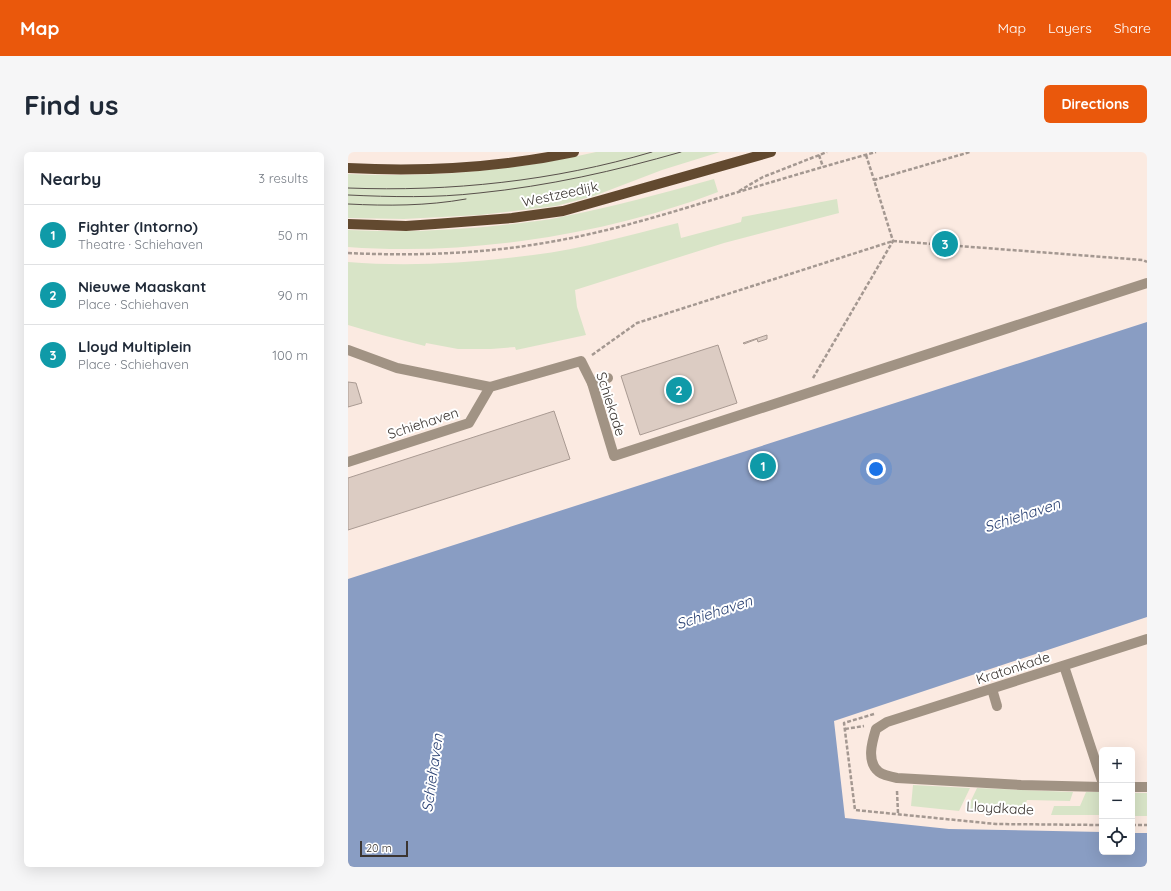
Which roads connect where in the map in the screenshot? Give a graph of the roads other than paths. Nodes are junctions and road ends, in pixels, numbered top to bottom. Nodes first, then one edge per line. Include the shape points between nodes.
1 (574, 152) edge
2 (771, 152) edge
3 (348, 168) edge
4 (348, 224) edge
5 (1147, 283) edge
6 (348, 350) edge
7 (608, 378) dead end
8 (592, 383) junction
9 (490, 387) junction
10 (348, 462) edge
11 (1147, 639) edge
12 (1064, 666) junction
13 (992, 689) junction
14 (997, 706) dead end
15 (876, 729) joint
16 (1099, 772) edge
17 (1099, 787) edge
18 (1135, 787) edge
19 (1147, 787) edge

1 - 3 main road via 515,163 451,169
2 - 4 main road, Westzeedijk via 550,213 435,224
5 - 8 street, Schiekade via 614,456
6 - 9 street via 397,368
7 - 8 street
8 - 9 street, Schiekade via 581,361
9 - 10 street, Schiehaven via 469,423
11 - 12 street, Kratonkade
12 - 13 street, Kratonkade
12 - 16 street
13 - 14 street
13 - 15 street, Kratonkade via 888,722
15 - 17 street, Lloydkade via 871,758 874,767 880,773 897,778
18 - 19 street

